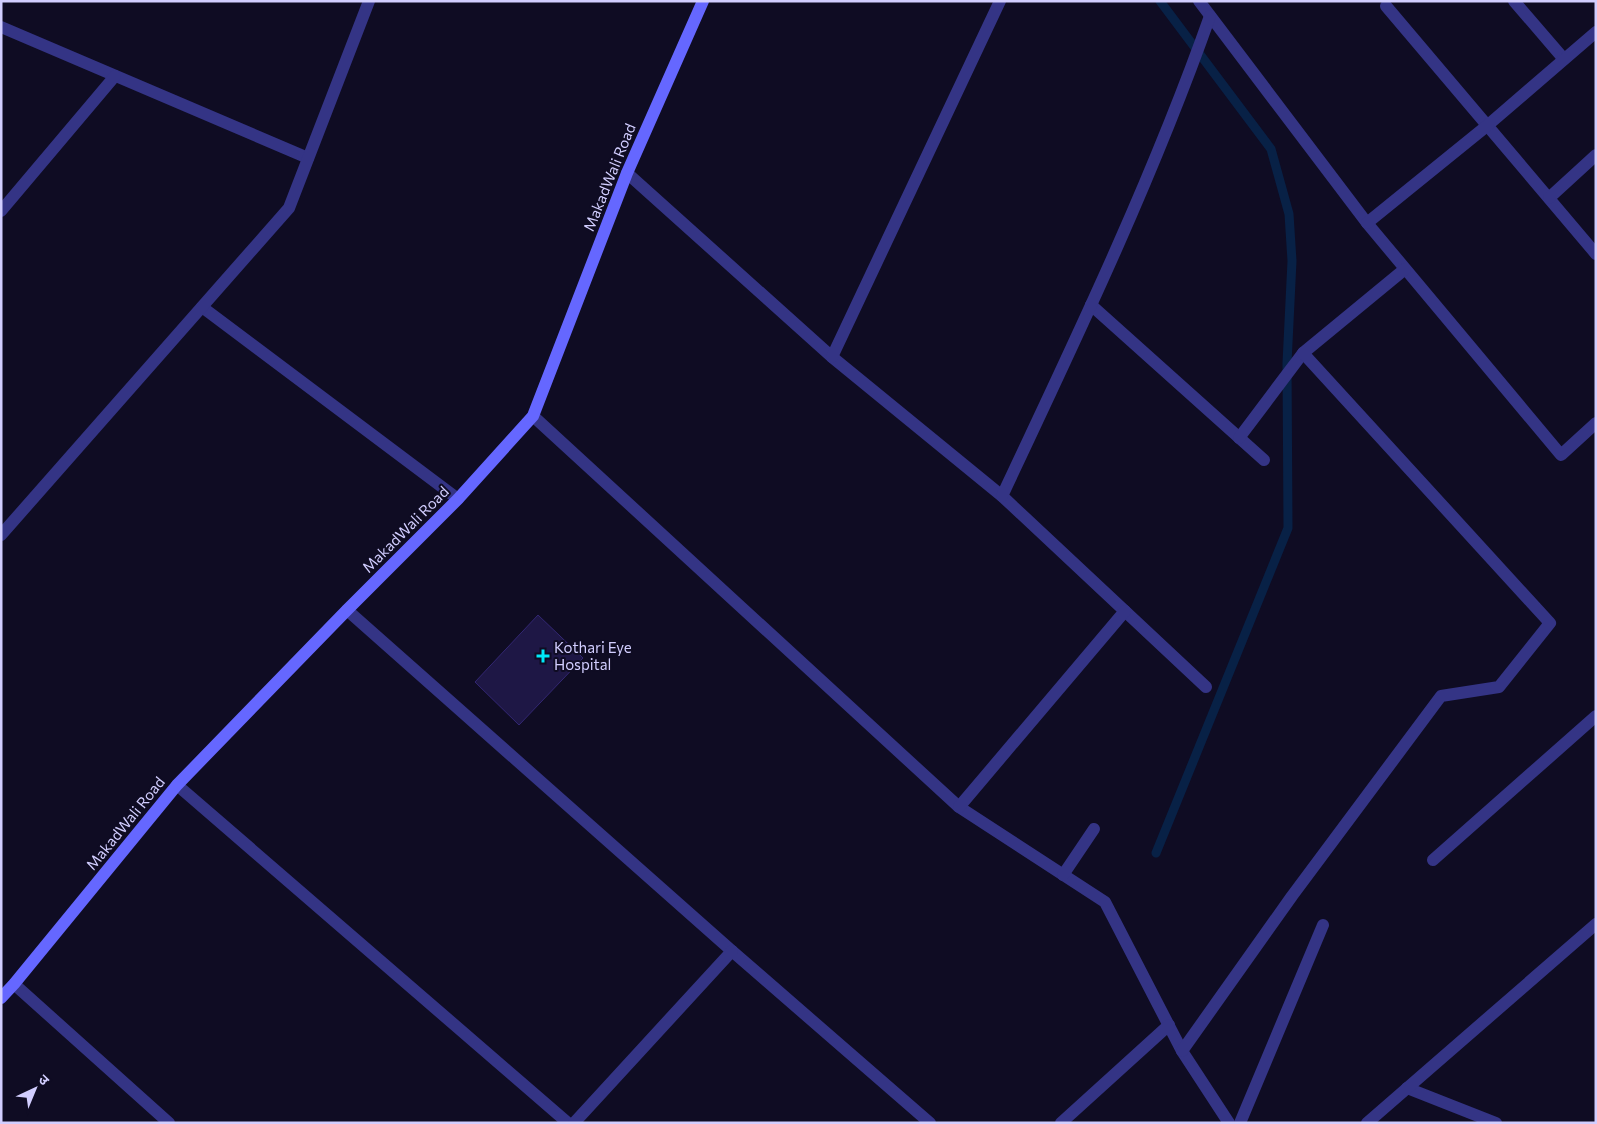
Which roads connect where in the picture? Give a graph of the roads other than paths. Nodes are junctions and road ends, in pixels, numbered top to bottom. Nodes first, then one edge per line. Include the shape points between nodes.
1 (369, 1) edge
2 (703, 1) edge
3 (1000, 1) edge
4 (1199, 1) edge
5 (1514, 1) edge
6 (1386, 6) dead end
7 (1210, 16) junction
8 (1, 27) edge
9 (1596, 32) edge
10 (1563, 58) junction
11 (115, 76) junction
12 (1488, 125) junction
13 (1596, 155) edge
14 (308, 158) junction
15 (627, 173) junction
16 (1549, 198) junction
17 (1, 211) edge
18 (1367, 223) junction
19 (1596, 254) edge
20 (1405, 269) junction
21 (1091, 305) junction
22 (202, 307) junction
23 (1303, 353) junction
24 (832, 357) junction
25 (533, 416) junction
26 (1596, 423) edge
27 (1239, 438) junction
28 (1264, 460) dead end
29 (1002, 496) junction
30 (458, 499) junction
31 (1, 535) edge
32 (347, 610) junction
33 (1125, 611) junction
34 (1206, 687) dead end
35 (1596, 716) edge
36 (177, 785) junction
37 (959, 807) junction
38 (1094, 829) dead end
39 (1433, 860) dead end
40 (1063, 875) junction
41 (1596, 924) edge
42 (1323, 925) dead end
43 (732, 951) junction
44 (14, 984) junction
45 (1, 998) edge
46 (1169, 1025) junction
47 (1182, 1051) junction
48 (1406, 1088) junction
49 (169, 1123) edge
50 (568, 1123) edge
51 (574, 1123) edge
52 (930, 1123) edge
53 (1061, 1123) edge
54 (1229, 1123) edge
55 (1240, 1123) edge
56 (1366, 1123) edge
57 (1496, 1123) edge

1 - 14 street
2 - 15 street, MakadWali Road
3 - 24 street
4 - 7 street
5 - 10 street
6 - 12 street
7 - 18 street
7 - 21 street via 1187,79
8 - 11 street
9 - 10 street
10 - 12 street
11 - 14 street
11 - 17 street
12 - 16 street
12 - 18 street
13 - 16 street
14 - 22 street via 289,208
15 - 24 street
15 - 25 street, MakadWali Road
16 - 19 street
18 - 20 street
20 - 23 street
20 - 26 street via 1561,455
21 - 27 street
21 - 29 street
22 - 30 street
22 - 31 street
23 - 27 street
23 - 47 street via 1550,623 1499,687 1441,696
24 - 29 street
25 - 30 street, MakadWali Road
25 - 37 street
27 - 28 street
29 - 33 street
30 - 32 street, MakadWali Road
32 - 36 street, MakadWali Road
32 - 43 street
33 - 34 street
33 - 37 street
35 - 39 street
36 - 44 street, MakadWali Road
36 - 50 street
37 - 40 street
38 - 40 street
40 - 46 street via 1105,902
41 - 48 street
42 - 55 street
43 - 51 street
43 - 52 street
44 - 45 street, MakadWali Road
44 - 49 street
46 - 47 street
46 - 53 street
47 - 54 street
48 - 56 street
48 - 57 street

